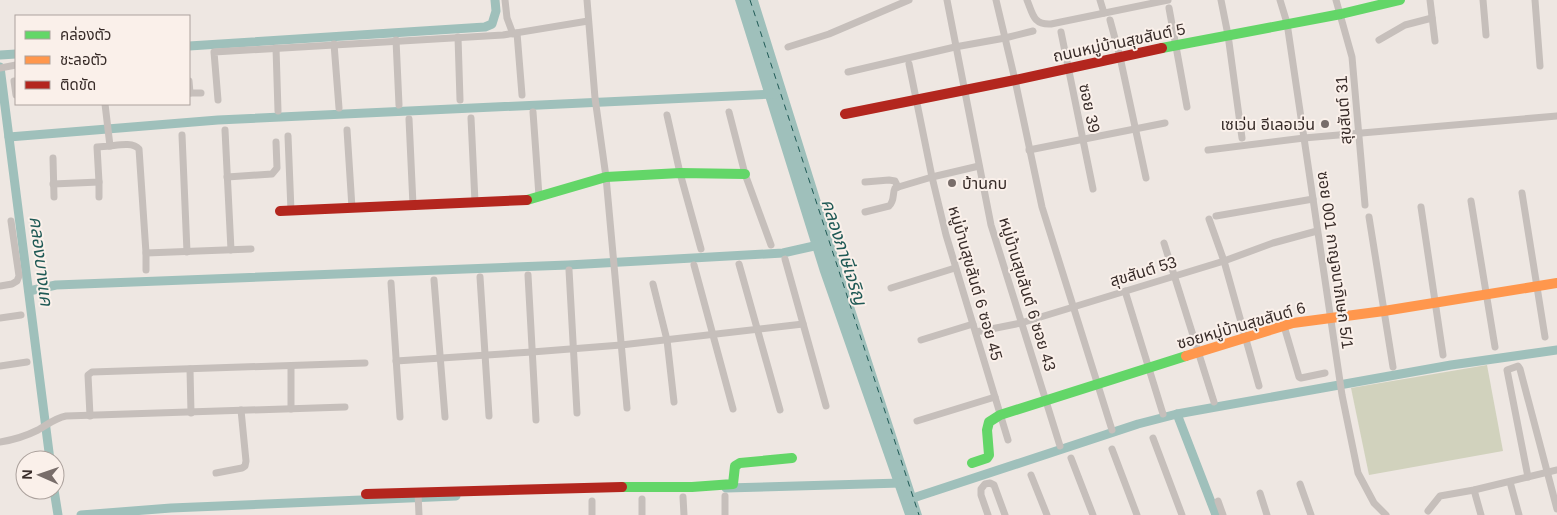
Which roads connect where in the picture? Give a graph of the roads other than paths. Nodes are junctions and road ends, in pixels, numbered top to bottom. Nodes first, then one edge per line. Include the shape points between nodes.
1 (505, 0) edge
2 (587, 0) edge
3 (909, 0) edge
4 (946, 0) edge
5 (996, 0) edge
6 (1027, 0) edge
7 (1100, 0) edge
8 (1221, 0) edge
9 (1280, 0) edge
10 (1336, 0) edge
11 (1400, 0) edge
12 (1430, 0) edge
13 (1483, 0) edge
14 (1535, 0) edge
15 (1169, 4) edge
16 (1104, 13) junction
17 (1341, 14) junction
18 (1432, 18) junction
19 (1110, 20) dead end
20 (588, 21) junction
21 (1286, 23) junction
22 (1034, 31) dead end
23 (1061, 32) dead end
24 (515, 33) junction
25 (1228, 35) junction
26 (1486, 35) dead end
27 (458, 37) junction
28 (1005, 38) junction
29 (396, 40) junction
30 (1379, 40) dead end
31 (1435, 41) dead end
32 (334, 44) junction
33 (1176, 45) junction
34 (788, 47) dead end
35 (956, 47) junction
36 (276, 48) junction
37 (1120, 56) junction
38 (909, 64) dead end
39 (15, 65) edge
40 (1540, 66) dead end
41 (0, 68) edge
42 (1068, 68) junction
43 (848, 72) dead end
44 (1015, 80) junction
45 (14, 81) dead end
46 (15, 88) edge
47 (964, 90) junction
48 (190, 93) edge
49 (201, 93) dead end
50 (522, 95) dead end
51 (916, 98) junction
52 (218, 100) dead end
53 (460, 100) dead end
54 (105, 105) edge
55 (399, 105) dead end
56 (339, 108) dead end
57 (1187, 108) dead end
58 (278, 111) dead end
59 (533, 112) dead end
60 (729, 112) dead end
61 (668, 114) dead end
62 (845, 114) dead end
63 (1557, 116) edge
64 (471, 118) dead end
65 (409, 119) dead end
66 (1165, 123) dead end
67 (1136, 129) junction
68 (225, 130) dead end
69 (348, 130) dead end
70 (1358, 134) junction
71 (182, 135) dead end
72 (288, 136) dead end
73 (1242, 138) dead end
74 (1304, 138) junction
75 (1082, 139) junction
76 (276, 142) dead end
77 (110, 143) junction
78 (1029, 150) junction
79 (1208, 150) dead end
80 (53, 158) dead end
81 (979, 166) junction
82 (680, 173) junction
83 (745, 174) junction
84 (932, 176) junction
85 (227, 177) junction
86 (606, 177) junction
87 (1146, 178) dead end
88 (99, 182) junction
89 (865, 182) dead end
90 (53, 184) junction
91 (898, 187) junction
92 (1093, 189) dead end
93 (1522, 193) dead end
94 (100, 196) dead end
95 (539, 196) junction
96 (54, 197) dead end
97 (1313, 199) junction
98 (1471, 201) dead end
99 (475, 202) junction
100 (413, 205) junction
101 (1366, 205) dead end
102 (1421, 206) dead end
103 (352, 208) junction
104 (280, 211) dead end
105 (291, 211) junction
106 (866, 212) dead end
107 (1368, 218) dead end
108 (11, 221) dead end
109 (1317, 231) junction
110 (1164, 244) dead end
111 (771, 245) dead end
112 (251, 249) dead end
113 (231, 250) junction
114 (701, 250) dead end
115 (187, 252) junction
116 (146, 254) junction
117 (785, 259) dead end
118 (1224, 260) junction
119 (739, 264) dead end
120 (694, 265) dead end
121 (955, 268) junction
122 (146, 270) dead end
123 (569, 270) dead end
124 (528, 275) dead end
125 (1174, 276) junction
126 (480, 277) dead end
127 (434, 280) dead end
128 (1557, 282) edge
129 (391, 283) dead end
130 (653, 284) dead end
131 (0, 286) edge
132 (1537, 286) junction
133 (891, 288) dead end
134 (1125, 291) junction
135 (1486, 294) junction
136 (1436, 302) junction
137 (1072, 307) junction
138 (1384, 311) junction
139 (21, 315) dead end
140 (0, 318) edge
141 (1330, 318) junction
142 (1021, 323) junction
143 (803, 324) junction
144 (973, 324) junction
145 (1284, 326) junction
146 (757, 330) junction
147 (976, 332) junction
148 (712, 334) junction
149 (1246, 337) junction
150 (1544, 337) dead end
151 (667, 340) junction
152 (921, 340) dead end
153 (621, 345) junction
154 (1495, 347) dead end
155 (573, 349) junction
156 (532, 352) junction
157 (1199, 352) junction
158 (485, 355) junction
159 (1443, 355) dead end
160 (441, 358) junction
161 (396, 361) junction
162 (27, 362) dead end
163 (365, 363) dead end
164 (0, 366) edge
165 (291, 366) junction
166 (1393, 367) dead end
167 (1148, 368) junction
168 (190, 369) junction
169 (1325, 373) dead end
170 (1097, 384) junction
171 (1259, 386) dead end
172 (994, 397) junction
173 (1046, 400) junction
174 (674, 402) dead end
175 (1214, 402) dead end
176 (826, 406) dead end
177 (345, 407) dead end
178 (627, 408) dead end
179 (291, 409) junction
180 (733, 409) dead end
181 (241, 410) junction
182 (780, 410) dead end
183 (192, 413) junction
184 (578, 413) dead end
185 (1163, 414) dead end
186 (1000, 415) junction
187 (90, 416) junction
188 (489, 416) dead end
189 (400, 418) dead end
190 (445, 418) dead end
191 (536, 420) dead end
192 (917, 421) dead end
193 (1112, 430) dead end
194 (1153, 438) dead end
195 (1008, 440) dead end
196 (0, 442) edge
197 (1060, 446) dead end
198 (1112, 450) dead end
199 (792, 458) dead end
200 (1071, 458) dead end
201 (972, 464) dead end
202 (1557, 470) edge
203 (216, 473) dead end
204 (1547, 473) junction
205 (1031, 475) dead end
206 (1528, 477) junction
207 (1510, 482) junction
208 (1300, 484) dead end
209 (1474, 490) junction
210 (418, 493) junction
211 (1260, 493) dead end
212 (366, 494) dead end
213 (725, 496) dead end
214 (683, 497) dead end
215 (642, 499) dead end
216 (592, 501) dead end
217 (1218, 501) dead end
218 (1557, 509) edge
219 (1428, 511) dead end
220 (419, 515) edge
221 (592, 515) edge
222 (642, 515) edge
223 (684, 515) edge
224 (725, 515) edge
225 (988, 515) edge
226 (1005, 515) edge
227 (1046, 515) edge
228 (1093, 515) edge
229 (1137, 515) edge
230 (1182, 515) edge
231 (1223, 515) edge
232 (1267, 515) edge
233 (1311, 515) edge
234 (1386, 515) edge
235 (1481, 515) edge
236 (1519, 515) edge

1 - 24 street via 507,18
2 - 20 street
3 - 34 street via 829,34
4 - 35 street, หมู่บ้านสุขสันต์ 6 ซอย 43
5 - 28 street
6 - 16 street via 1035,19 1043,24
7 - 16 street
8 - 25 street
9 - 21 street, ซอย 001 กาญจนาภิเษก 5/1
10 - 17 street, สุขสันต์ 31
11 - 17 street, ถนนหมู่บ้านสุขสันต์ 5
12 - 18 street
13 - 26 street
14 - 40 street
15 - 16 street
15 - 33 street
17 - 21 street, ถนนหมู่บ้านสุขสันต์ 5
17 - 70 street, สุขสันต์ 31 via 1352,57
18 - 30 street via 1405,25
18 - 31 street
19 - 37 street
20 - 24 street
20 - 86 street
21 - 25 street, ถนนหมู่บ้านสุขสันต์ 5
21 - 74 street, ซอย 001 กาญจนาภิเษก 5/1
22 - 28 street
23 - 42 street, ซอย 39
24 - 27 street
24 - 50 street
25 - 33 street, ถนนหมู่บ้านสุขสันต์ 5
25 - 73 street
27 - 29 street
27 - 53 street
28 - 35 street
28 - 44 street
29 - 32 street
29 - 55 street
32 - 36 street
32 - 56 street
33 - 37 street, ถนนหมู่บ้านสุขสันต์ 5
33 - 57 street
35 - 43 street
35 - 47 street, หมู่บ้านสุขสันต์ 6 ซอย 43
36 - 52 street via 214,52
36 - 58 street
37 - 42 street, ถนนหมู่บ้านสุขสันต์ 5
37 - 67 street
38 - 51 street, หมู่บ้านสุขสันต์ 6 ซอย 45
39 - 41 street
42 - 44 street, ถนนหมู่บ้านสุขสันต์ 5
42 - 75 street, ซอย 39
44 - 47 street, ถนนหมู่บ้านสุขสันต์ 5
44 - 78 street
45 - 46 street
47 - 51 street, ถนนหมู่บ้านสุขสันต์ 5
47 - 81 street, หมู่บ้านสุขสันต์ 6 ซอย 43
48 - 49 street
51 - 62 street, ถนนหมู่บ้านสุขสันต์ 5
51 - 84 street, หมู่บ้านสุขสันต์ 6 ซอย 45
54 - 77 street
59 - 95 street
60 - 83 street
61 - 82 street
63 - 70 street
64 - 99 street
65 - 100 street
66 - 67 street
67 - 75 street
67 - 87 street
68 - 85 street
69 - 103 street
70 - 74 street
70 - 101 street, สุขสันต์ 31
71 - 115 street
72 - 105 street
74 - 79 street
74 - 97 street, ซอย 001 กาญจนาภิเษก 5/1
75 - 78 street
75 - 92 street, ซอย 39
76 - 85 street via 275,172
77 - 88 street via 98,147
77 - 116 street via 132,144 140,149
78 - 137 street via 1042,207
80 - 90 street
81 - 84 street
81 - 142 street, หมู่บ้านสุขสันต์ 6 ซอย 43 via 991,225
82 - 83 street
82 - 86 street
82 - 114 street
83 - 111 street
84 - 91 street
84 - 121 street, หมู่บ้านสุขสันต์ 6 ซอย 45
85 - 113 street
86 - 95 street
86 - 153 street
88 - 90 street
88 - 94 street
89 - 91 street via 889,180 895,181
90 - 96 street
91 - 106 street via 889,206
93 - 132 street
95 - 99 street via 527,200
97 - 109 street, ซอย 001 กาญจนาภิเษก 5/1
97 - 118 street via 1213,218
98 - 135 street
99 - 100 street
100 - 103 street
102 - 136 street
103 - 105 street
104 - 105 street
107 - 138 street
108 - 131 street via 19,276 12,284
109 - 118 street, สุขสันต์ 53
109 - 141 street, ซอย 001 กาญจนาภิเษก 5/1
110 - 125 street
112 - 113 street
113 - 115 street
115 - 116 street
116 - 122 street
117 - 143 street
118 - 125 street, สุขสันต์ 53
118 - 149 street
119 - 146 street
120 - 148 street
121 - 133 street
121 - 144 street, หมู่บ้านสุขสันต์ 6 ซอย 45
123 - 155 street
124 - 156 street
125 - 134 street, สุขสันต์ 53
125 - 157 street
126 - 158 street
127 - 160 street
128 - 132 street, ซอยหมู่บ้านสุขสันต์ 6
129 - 161 street
130 - 151 street
132 - 135 street, ซอยหมู่บ้านสุขสันต์ 6
132 - 150 street
134 - 137 street, สุขสันต์ 53
134 - 167 street
135 - 136 street, ซอยหมู่บ้านสุขสันต์ 6
135 - 154 street
136 - 138 street, ซอยหมู่บ้านสุขสันต์ 6
136 - 159 street
137 - 142 street, สุขสันต์ 53
137 - 170 street
138 - 141 street, ซอยหมู่บ้านสุขสันต์ 6
138 - 166 street
139 - 140 street
141 - 145 street, ซอยหมู่บ้านสุขสันต์ 6
141 - 234 street, ซอย 001 กาญจนาภิเษก 5/1 via 1358,473 1374,503
142 - 147 street, สุขสันต์ 53
142 - 173 street, หมู่บ้านสุขสันต์ 6 ซอย 43
143 - 146 street
143 - 176 street
144 - 147 street, หมู่บ้านสุขสันต์ 6 ซอย 45
144 - 152 street
145 - 149 street, ซอยหมู่บ้านสุขสันต์ 6
145 - 169 street via 1299,377
146 - 148 street
146 - 182 street
147 - 172 street, หมู่บ้านสุขสันต์ 6 ซอย 45
148 - 151 street
148 - 180 street
149 - 157 street, ซอยหมู่บ้านสุขสันต์ 6
149 - 171 street
151 - 153 street
151 - 174 street
153 - 155 street
153 - 178 street
155 - 156 street
155 - 184 street
156 - 158 street
156 - 191 street
157 - 167 street, ซอยหมู่บ้านสุขสันต์ 6
157 - 175 street
158 - 160 street
158 - 188 street
160 - 161 street
160 - 190 street
161 - 189 street
162 - 164 street
163 - 165 street
165 - 168 street
165 - 179 street
167 - 170 street, ซอยหมู่บ้านสุขสันต์ 6
167 - 185 street
168 - 183 street
168 - 187 street via 92,372 89,374
170 - 173 street, ซอยหมู่บ้านสุขสันต์ 6
170 - 193 street
172 - 186 street, หมู่บ้านสุขสันต์ 6 ซอย 45
172 - 192 street
173 - 186 street, ซอยหมู่บ้านสุขสันต์ 6
173 - 197 street, หมู่บ้านสุขสันต์ 6 ซอย 43
177 - 179 street
179 - 181 street
181 - 183 street
181 - 203 street via 245,466
183 - 187 street
186 - 195 street, หมู่บ้านสุขสันต์ 6 ซอย 45
186 - 201 street via 989,422 989,455
187 - 196 street via 66,416 38,430
194 - 230 street
198 - 229 street
199 - 210 street via 740,463 735,466 733,484 724,486
200 - 228 street
202 - 204 street
204 - 206 street
204 - 206 street via 1518,366 1507,370
204 - 218 street
205 - 227 street
206 - 207 street
207 - 209 street
207 - 236 street
208 - 233 street
209 - 219 street via 1440,496
209 - 235 street
210 - 212 street
210 - 220 street
211 - 232 street
213 - 224 street
214 - 223 street
215 - 222 street
216 - 221 street
217 - 231 street
225 - 226 street via 981,489 990,483

